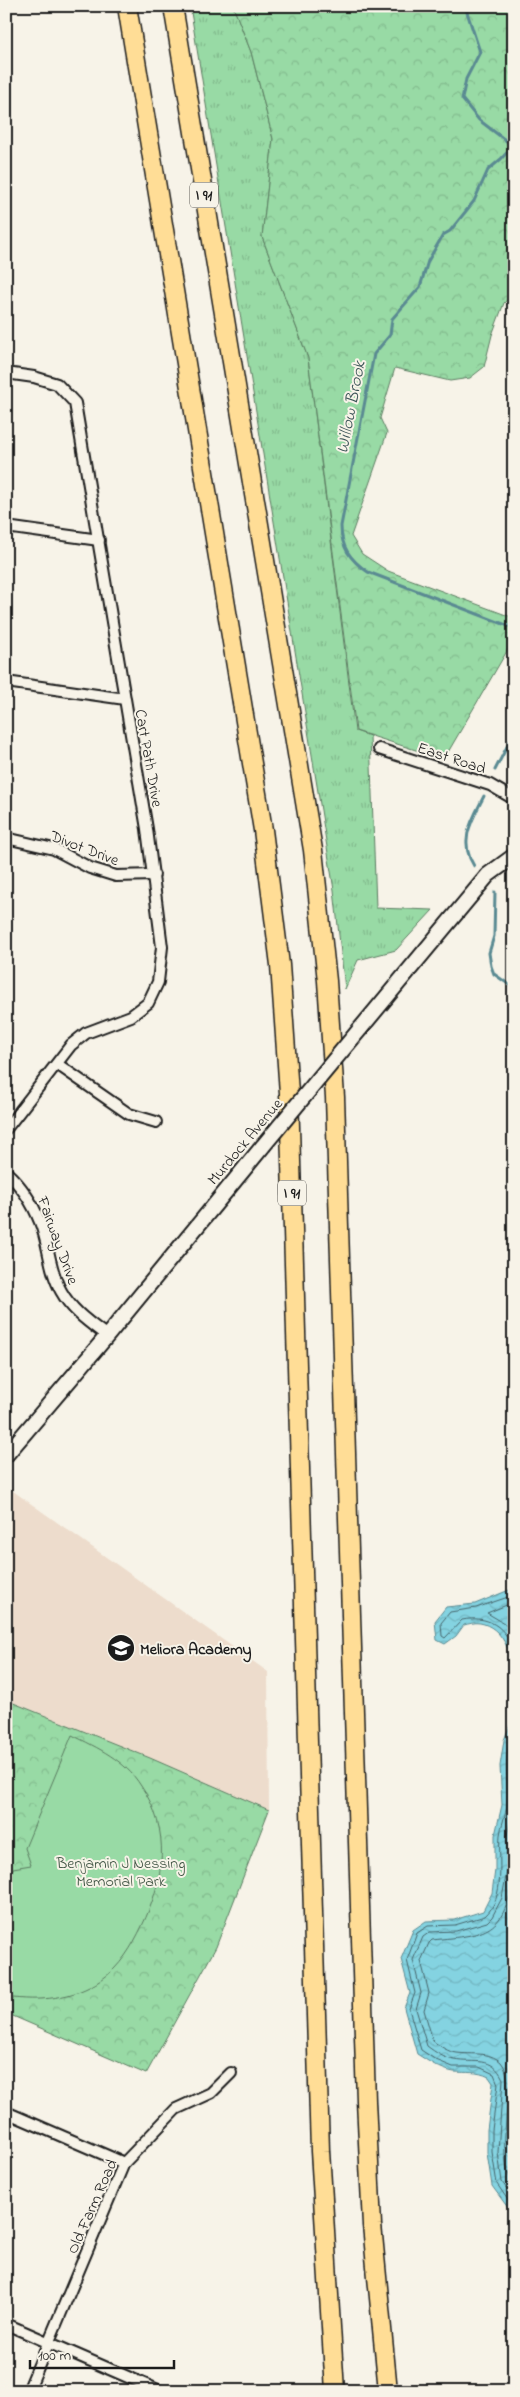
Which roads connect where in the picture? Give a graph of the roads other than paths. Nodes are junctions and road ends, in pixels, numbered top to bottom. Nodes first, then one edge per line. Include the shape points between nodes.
1 (127, 6) edge
2 (173, 6) edge
3 (6, 373) edge
4 (6, 527) edge
5 (99, 540) junction
6 (6, 682) edge
7 (125, 699) junction
8 (379, 749) dead end
9 (514, 799) edge
10 (6, 838) edge
11 (514, 856) edge
12 (154, 875) junction
13 (57, 1064) junction
14 (156, 1122) dead end
15 (6, 1129) edge
16 (6, 1172) edge
17 (107, 1336) junction
18 (6, 1455) edge
19 (231, 2073) dead end
20 (6, 2112) edge
21 (124, 2163) junction
22 (6, 2324) edge
23 (48, 2342) junction
24 (28, 2391) edge
25 (160, 2391) edge
26 (335, 2391) edge
27 (388, 2391) edge

1 - 26 highway, I 91 via 263,830 280,966 291,1137 320,2151
2 - 27 highway, I 91 via 308,822 326,963 336,1107 366,2110 372,2224
3 - 5 street, Cart Path Drive via 57,384 75,403
4 - 5 street
5 - 7 street, Cart Path Drive
6 - 7 street
7 - 12 street, Cart Path Drive
8 - 9 street, East Road via 490,785
10 - 12 street, Divot Drive via 54,848 90,868 116,876
11 - 17 main road, Murdock Avenue, bridge via 488,875
12 - 13 street, Cart Path Drive via 162,948 158,982 148,1003 131,1016 86,1033 71,1045
13 - 14 street via 129,1114
13 - 15 street, Cart Path Drive
16 - 17 street, Fairway Drive via 22,1187 40,1222 61,1291 77,1313
17 - 18 main road, Murdock Avenue
19 - 21 street, Old Farm Road via 211,2093 176,2109
20 - 21 street
21 - 23 street, Old Farm Road
22 - 23 street
23 - 24 street, Old Farm Road
23 - 25 street

